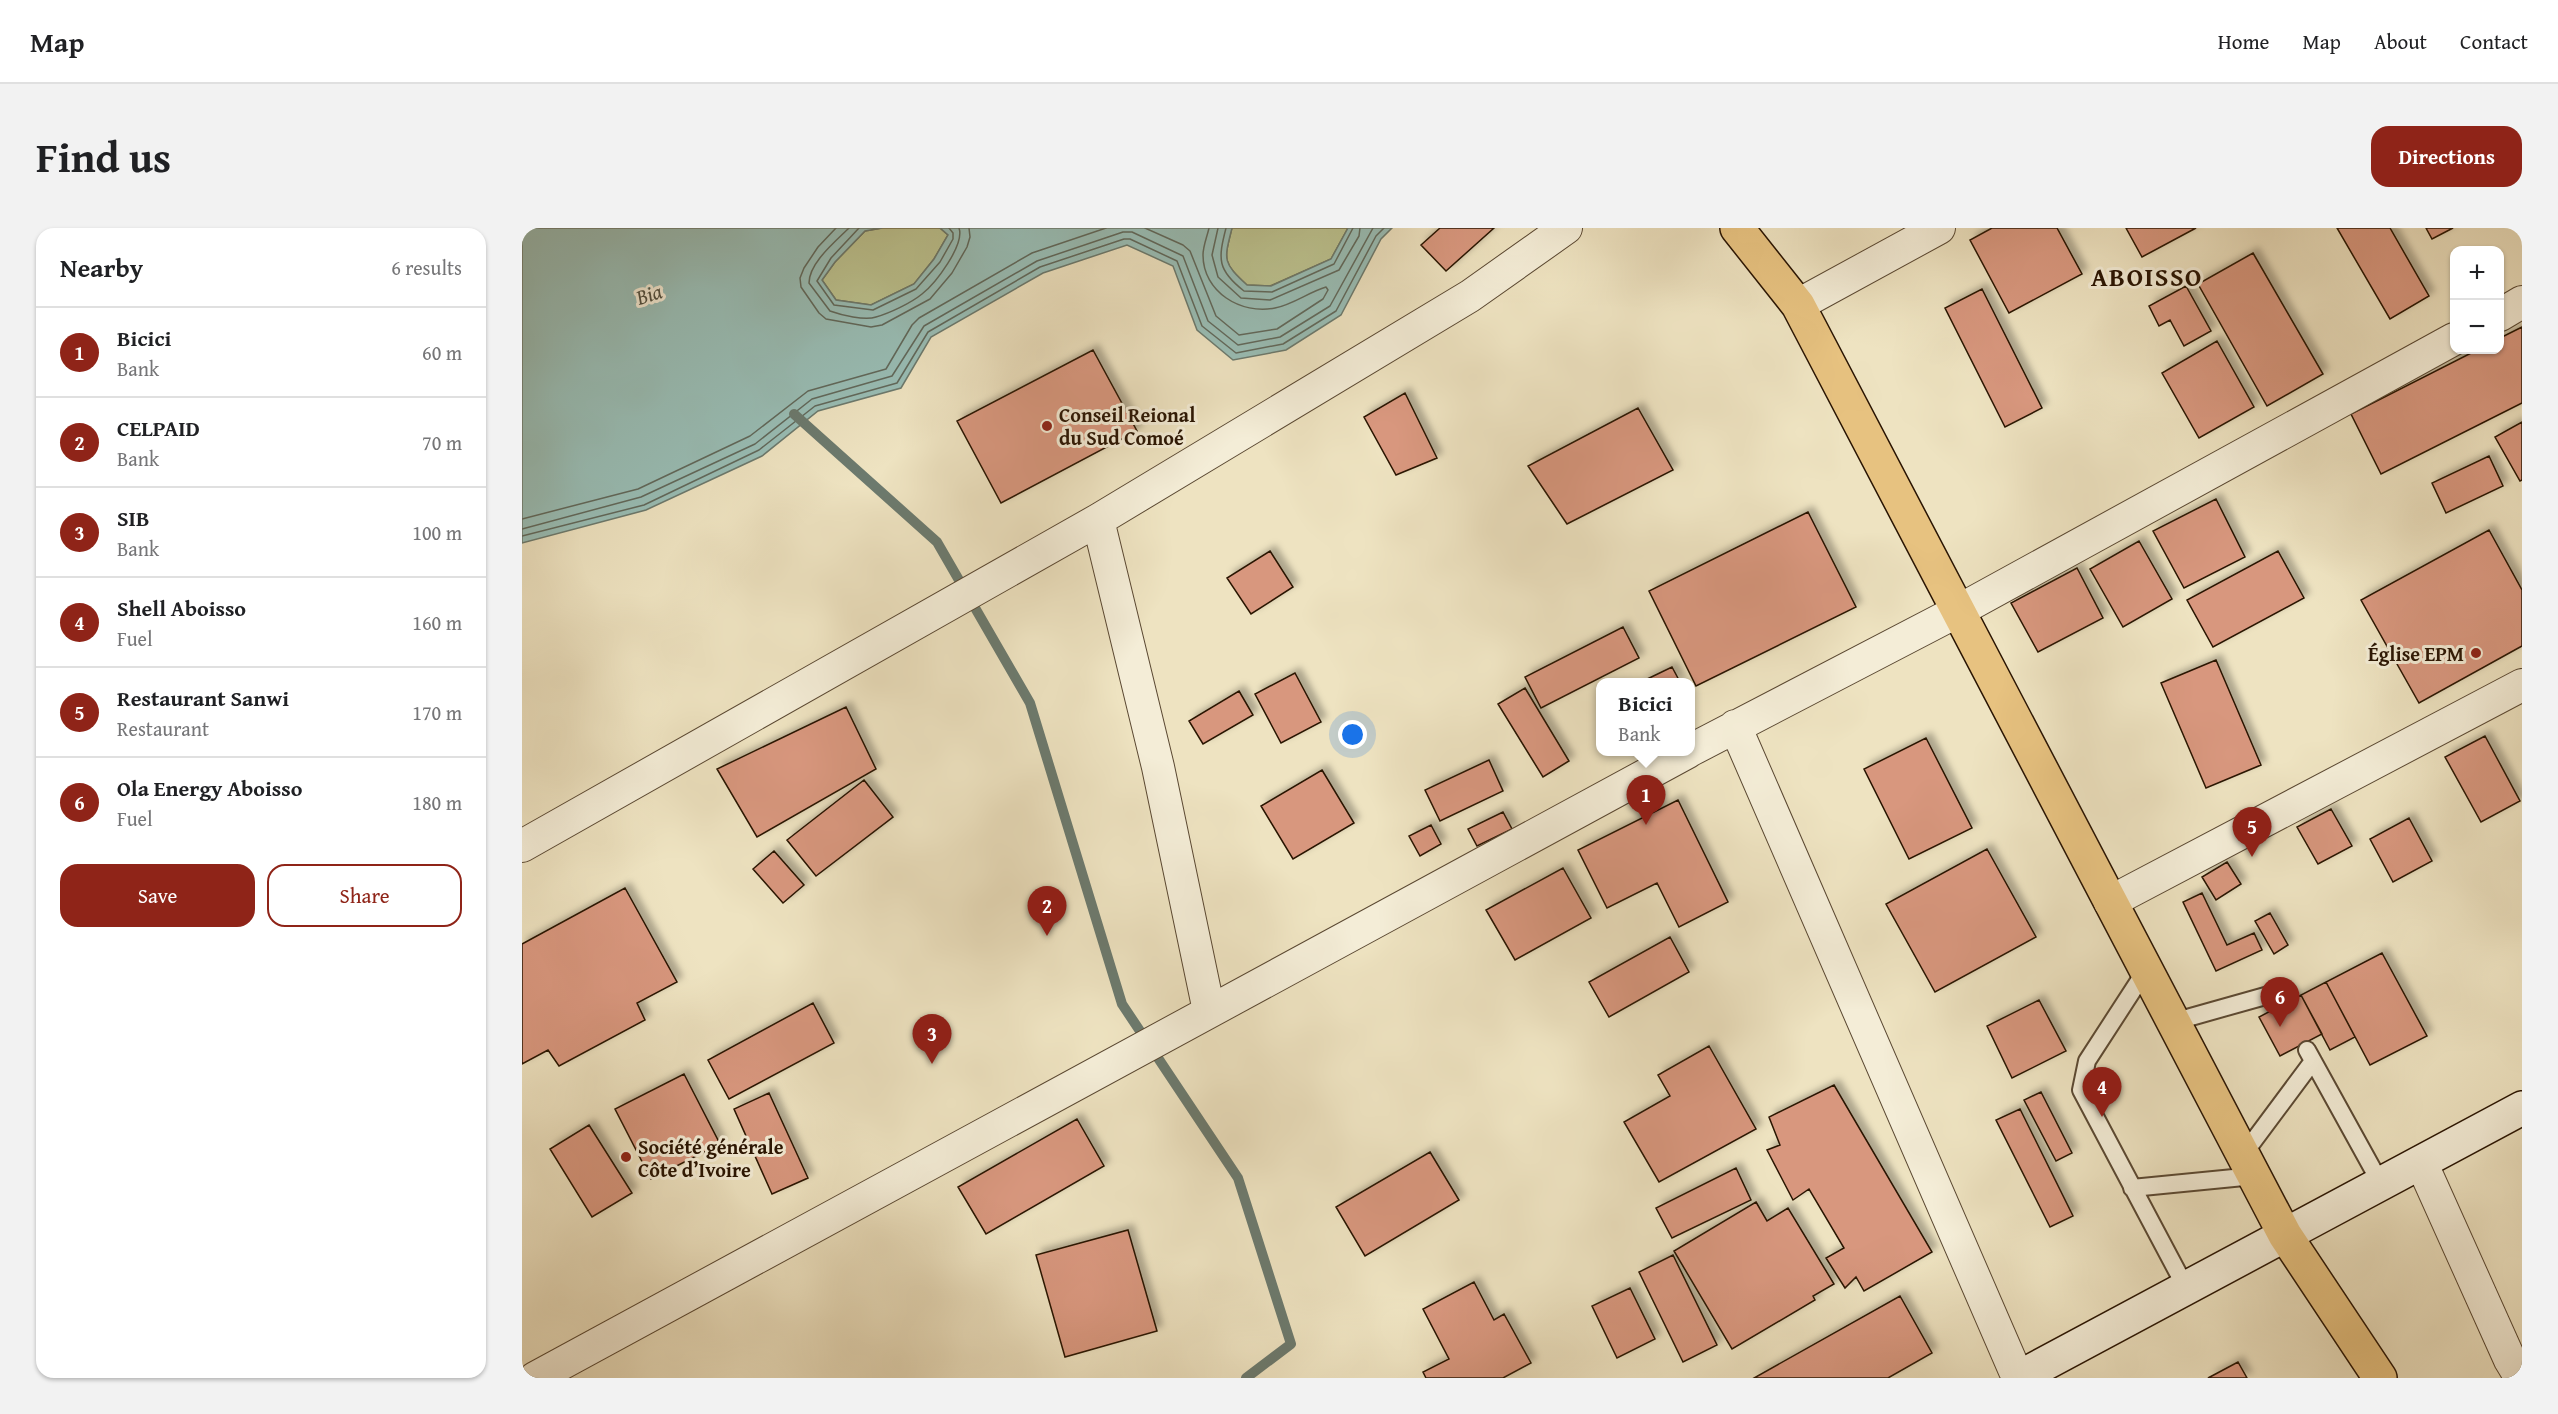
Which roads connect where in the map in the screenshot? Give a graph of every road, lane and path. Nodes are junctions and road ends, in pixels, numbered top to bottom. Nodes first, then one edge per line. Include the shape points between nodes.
1 (1566, 228) edge
2 (1737, 228) edge
3 (1939, 228) edge
4 (2522, 302) edge
5 (1798, 305) junction
6 (2504, 312) edge
7 (2450, 341) edge
8 (1098, 520) junction
9 (1958, 611) junction
10 (2522, 685) edge
11 (1735, 726) junction
12 (1695, 748) edge
13 (1680, 756) edge
14 (522, 846) edge
15 (2110, 902) junction
16 (2146, 970) junction
17 (2278, 998) dead end
18 (1209, 1011) junction
19 (2173, 1022) junction
20 (2522, 1108) edge
21 (2421, 1162) junction
22 (2248, 1166) junction
23 (2381, 1184) junction
24 (2133, 1188) junction
25 (2285, 1235) junction
26 (2186, 1288) junction
27 (536, 1378) edge
28 (2018, 1378) edge
29 (2380, 1378) edge
30 (2521, 1378) edge

1 - 8 street via 1470,296
2 - 5 highway
3 - 5 street
4 - 6 street
5 - 9 highway
7 - 9 street
8 - 14 street
8 - 18 street via 1158,767
9 - 11 street
9 - 15 highway
10 - 15 street
11 - 12 street
11 - 28 street
13 - 18 street
15 - 16 highway
16 - 19 highway
16 - 24 lane via 2087,1061 2081,1090
17 - 19 lane via 2269,995
18 - 27 street
19 - 22 highway
20 - 21 main road
21 - 23 main road
21 - 30 street
22 - 23 lane via 2310,1056
22 - 24 lane
22 - 25 highway
23 - 25 main road
24 - 26 lane
25 - 26 main road
25 - 29 highway
26 - 28 main road

